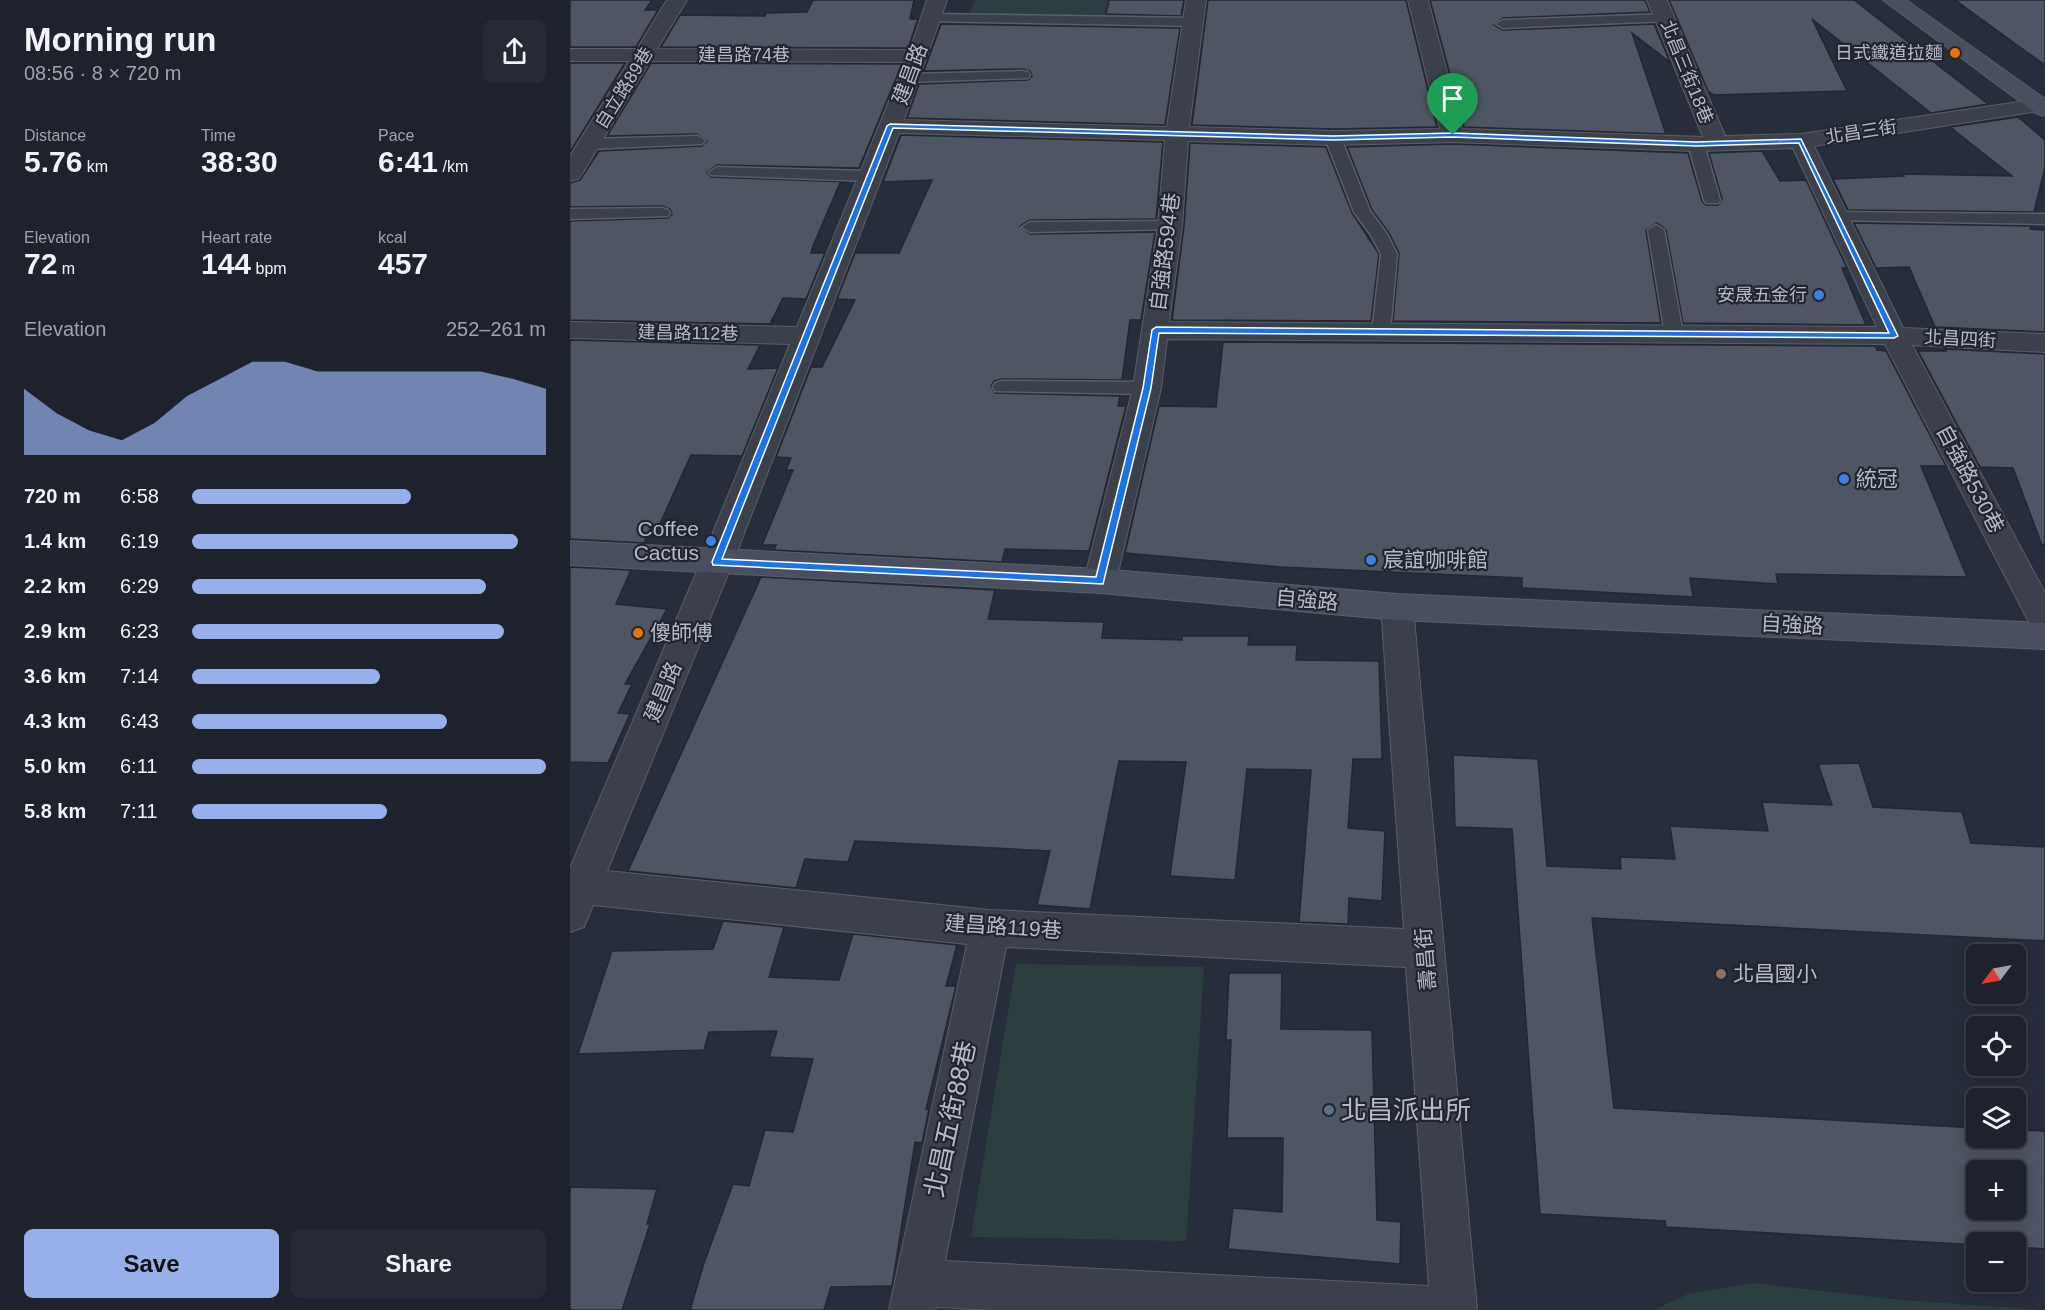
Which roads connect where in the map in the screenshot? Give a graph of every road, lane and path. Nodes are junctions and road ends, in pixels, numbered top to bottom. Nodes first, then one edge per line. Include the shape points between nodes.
1 (676, 0) edge
2 (1196, 0) edge
3 (1418, 0) edge
4 (1893, 0) edge
5 (934, 9) edge
6 (1661, 9) edge
7 (1193, 22) junction
8 (1503, 24) dead end
9 (645, 54) junction
10 (570, 55) edge
11 (914, 67) junction
12 (1023, 75) dead end
13 (2042, 106) edge
14 (890, 126) junction
15 (1177, 134) junction
16 (1453, 135) junction
17 (1333, 138) junction
18 (697, 141) dead end
19 (1801, 141) junction
20 (590, 144) junction
21 (1706, 144) junction
22 (717, 172) dead end
23 (570, 174) edge
24 (870, 176) junction
25 (1712, 200) dead end
26 (662, 213) dead end
27 (570, 214) edge
28 (1836, 218) junction
29 (2045, 219) edge
30 (1170, 226) junction
31 (1030, 227) dead end
32 (1656, 230) dead end
33 (570, 330) edge
34 (1156, 330) junction
35 (1382, 332) junction
36 (1674, 334) junction
37 (807, 336) junction
38 (1894, 336) junction
39 (2045, 343) edge
40 (1002, 387) dead end
41 (1147, 388) junction
42 (570, 553) edge
43 (717, 562) junction
44 (1100, 581) junction
45 (1397, 608) junction
46 (2045, 623) edge
47 (2045, 636) edge
48 (574, 895) edge
49 (990, 928) junction
50 (1425, 949) junction
51 (914, 1297) edge
52 (1446, 1310) edge
53 (1454, 1310) edge

1 - 9 street, 自立路89巷
2 - 7 street, 自強路594巷
3 - 16 street
4 - 13 street
5 - 7 lane
5 - 11 street, 建昌路
6 - 8 lane
6 - 21 street, 北昌三街18巷
7 - 15 street, 自強路594巷
9 - 10 street, 建昌路74巷
9 - 11 street, 建昌路74巷
9 - 20 street, 自立路89巷
11 - 12 lane
11 - 14 street, 建昌路
13 - 19 street, 北昌三街
14 - 15 street, 北昌三街
14 - 24 street, 建昌路
15 - 17 street, 北昌三街
15 - 30 street, 自強路594巷
16 - 17 street, 北昌三街
16 - 21 street, 北昌三街
17 - 35 lane via 1362,212 1389,254
18 - 20 lane
19 - 21 street, 北昌三街
19 - 28 street, 自強路530巷
20 - 23 street, 自立路89巷
21 - 25 lane
22 - 24 lane
24 - 37 street, 建昌路
26 - 27 lane
28 - 29 lane
28 - 38 street, 自強路530巷
30 - 31 lane
30 - 34 street, 自強路594巷
32 - 36 lane
33 - 37 street, 建昌路112巷
34 - 35 street, 北昌四街
34 - 41 street, 自強路594巷
35 - 36 street, 北昌四街
36 - 38 street, 北昌四街
37 - 43 street, 建昌路
38 - 39 street, 北昌四街
38 - 46 street, 自強路530巷
40 - 41 lane
41 - 44 street, 自強路594巷
42 - 43 street, 自強路
43 - 44 street, 自強路
43 - 48 street, 建昌路
44 - 45 street, 自強路
45 - 47 street, 自強路
45 - 50 street, 壽昌街
48 - 49 street, 建昌路119巷
49 - 50 street, 建昌路119巷
49 - 51 street, 北昌五街88巷
50 - 53 street, 壽昌街
51 - 52 street

